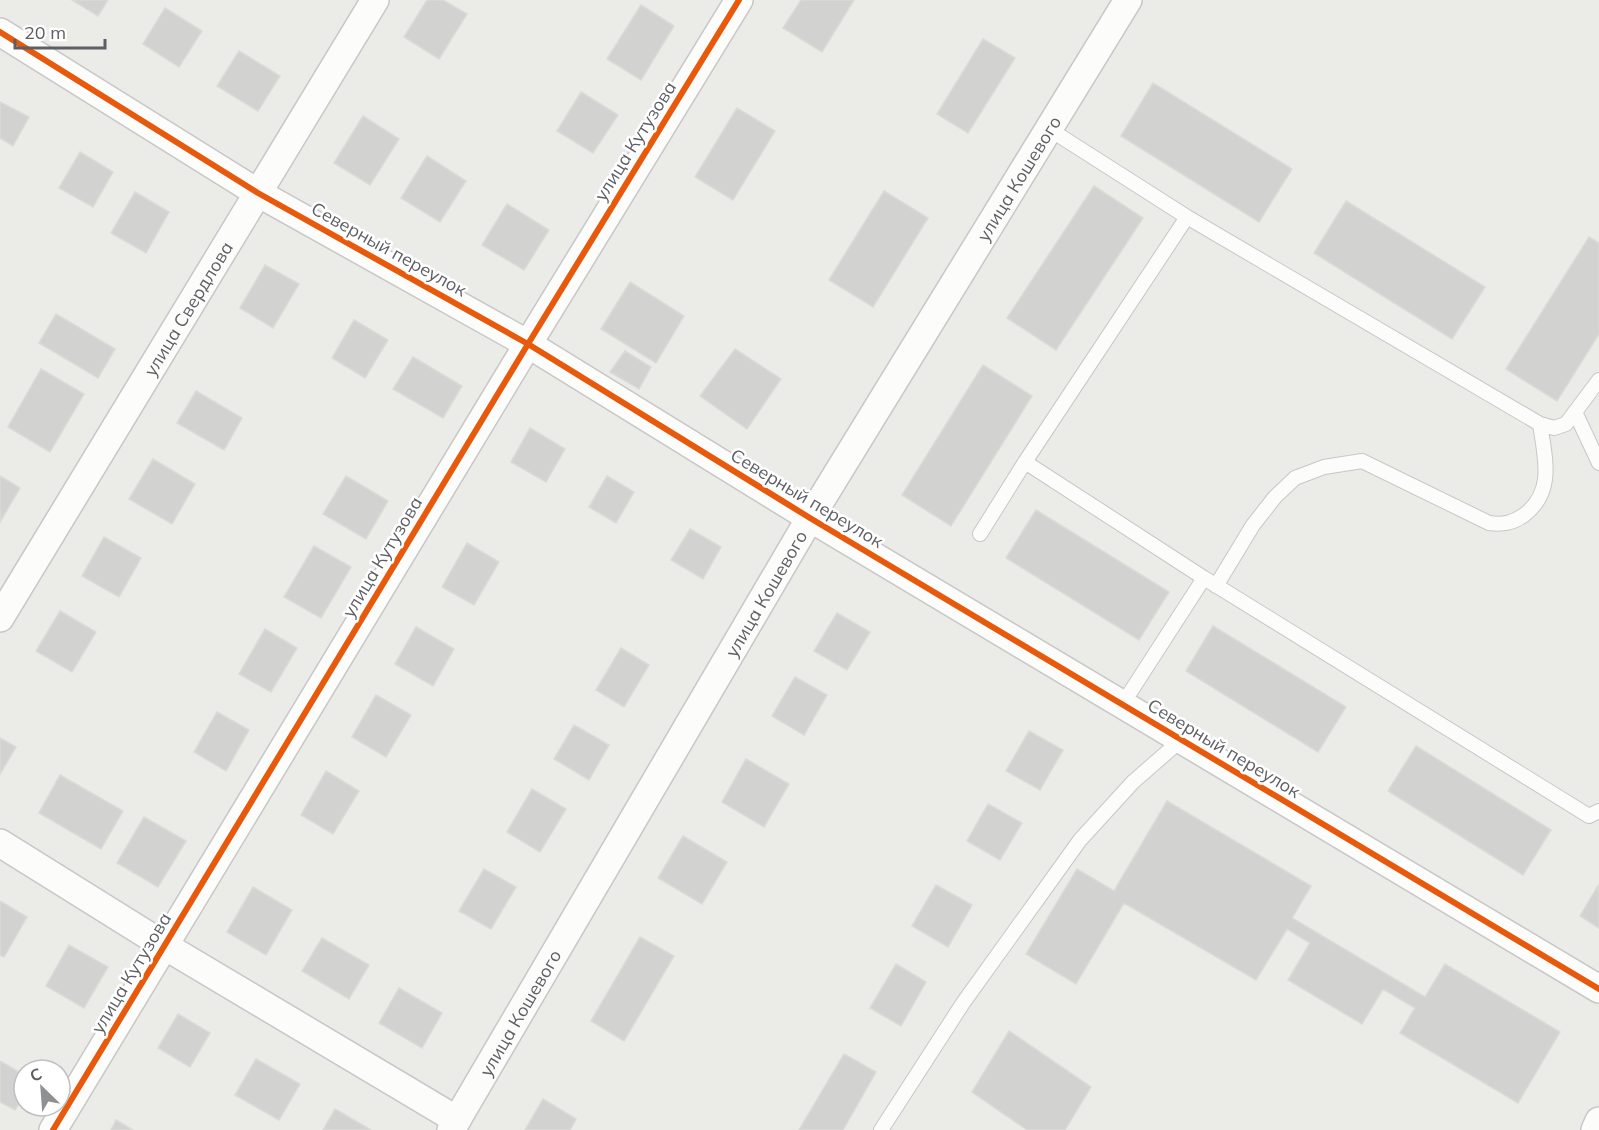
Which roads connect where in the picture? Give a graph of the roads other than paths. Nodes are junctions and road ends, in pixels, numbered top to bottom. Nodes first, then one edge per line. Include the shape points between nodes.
1 (375, 0) edge
2 (739, 0) edge
3 (1128, 0) edge
4 (0, 32) edge
5 (1049, 129) junction
6 (258, 194) junction
7 (1187, 218) junction
8 (528, 344) junction
9 (1599, 380) edge
10 (1575, 412) junction
11 (1540, 424) junction
12 (1025, 462) junction
13 (1599, 463) edge
14 (810, 518) junction
15 (980, 534) dead end
16 (1204, 578) junction
17 (1216, 586) junction
18 (0, 618) edge
19 (1122, 705) junction
20 (1181, 740) junction
21 (1599, 811) edge
22 (0, 843) edge
23 (165, 946) junction
24 (1599, 989) edge
25 (1599, 1121) edge
26 (454, 1125) edge
27 (53, 1130) edge
28 (881, 1130) edge
29 (1595, 1130) edge

1 - 6 street, улица Свердлова
2 - 8 street, улица Кутузова
3 - 5 street, улица Кошевого
4 - 6 street, Северный переулок
5 - 7 lane
5 - 14 street, улица Кошевого
6 - 8 street, Северный переулок
6 - 18 street, улица Свердлова
7 - 11 lane
7 - 12 lane
8 - 14 street, Северный переулок
8 - 23 street, улица Кутузова
9 - 10 lane
10 - 11 lane via 1566,424 1554,428
10 - 13 lane
11 - 17 lane via 1547,479 1540,499 1519,518 1502,525 1489,523 1362,461 1324,468 1295,478 1275,497
12 - 15 lane
12 - 16 lane
14 - 19 street, Северный переулок
14 - 26 street, улица Кошевого
16 - 17 lane
16 - 19 lane
17 - 21 lane via 1589,816
19 - 20 street, Северный переулок
20 - 24 street, Северный переулок
20 - 28 lane via 1133,782 1080,840 963,1003
22 - 23 street
23 - 26 street
23 - 27 street, улица Кутузова
25 - 29 street

